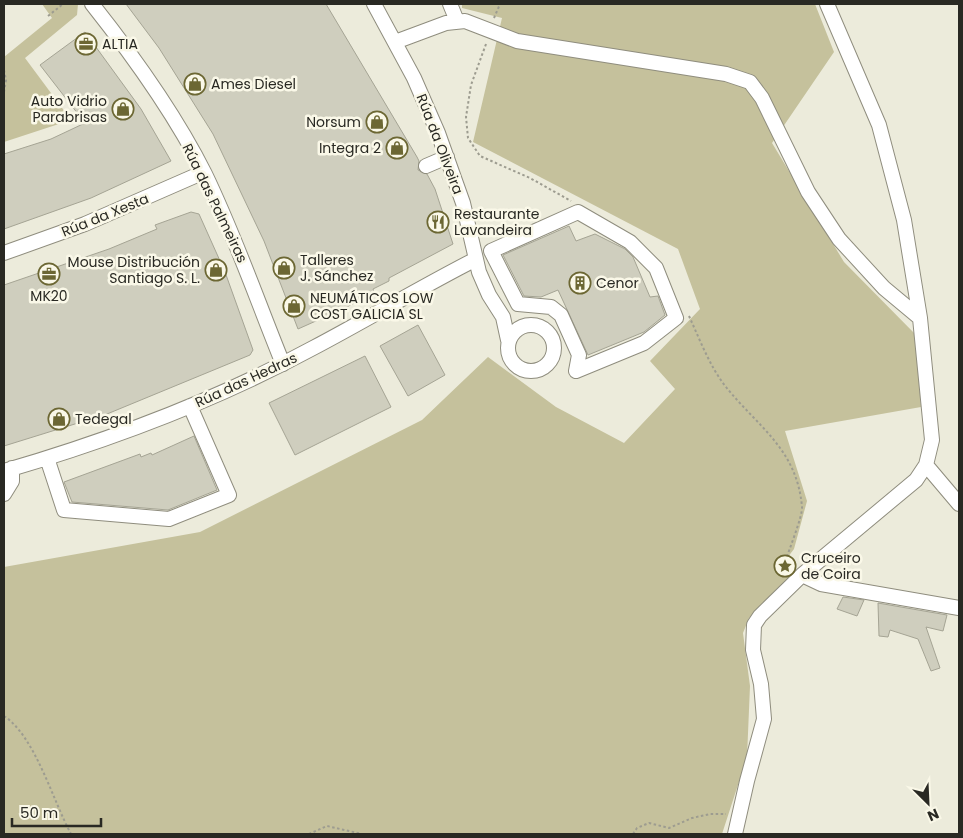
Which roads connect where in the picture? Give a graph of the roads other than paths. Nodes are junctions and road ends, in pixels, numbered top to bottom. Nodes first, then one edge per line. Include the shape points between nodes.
1 (92, 4) edge
2 (374, 4) edge
3 (450, 4) edge
4 (827, 4) edge
5 (457, 21) junction
6 (395, 42) junction
7 (447, 157) junction
8 (426, 166) dead end
9 (204, 172) junction
10 (4, 253) edge
11 (476, 259) junction
12 (508, 286) junction
13 (489, 295) junction
14 (503, 317) junction
15 (920, 318) junction
16 (522, 326) junction
17 (508, 340) junction
18 (282, 364) junction
19 (190, 406) junction
20 (47, 458) junction
21 (926, 465) junction
22 (8, 469) edge
23 (4, 494) edge
24 (959, 504) edge
25 (802, 575) junction
26 (959, 608) edge
27 (735, 834) edge

1 - 9 street, Rúa das Palmeiras via 149,81
2 - 6 street, Rúa da Oliveira
3 - 5 street
4 - 15 street via 879,126 904,220
5 - 6 street
5 - 15 street via 517,41 726,74 750,82 762,98 808,192 839,239 884,288
6 - 7 street, Rúa da Oliveira
7 - 8 street
7 - 11 street, Rúa da Oliveira via 463,204
9 - 10 street, Rúa da Xesta via 85,224
9 - 18 street, Rúa das Palmeiras via 244,262
11 - 13 street, Rúa da Oliveira
11 - 18 street, Rúa das Hedras
12 - 12 street via 518,304 551,307 561,315 579,355 576,371 644,343 676,318 656,268 630,242 578,212 492,251
12 - 13 street
13 - 14 street, Rúa da Oliveira
14 - 16 street, Rúa da Oliveira
14 - 17 street, Rúa da Oliveira
15 - 21 street via 932,440
16 - 17 street
16 - 17 street, Rúa da Oliveira via 536,325 550,334 554,349 548,364 534,371 518,368 508,355
18 - 19 street, Rúa das Hedras
19 - 20 street, Rúa das Hedras
19 - 20 street via 229,495 179,517 169,519 64,510
20 - 22 street, Rúa das Hedras
21 - 24 street
21 - 25 street via 916,480
22 - 23 street via 12,480
25 - 26 street via 821,584
25 - 27 street via 754,625 752,637 764,719

